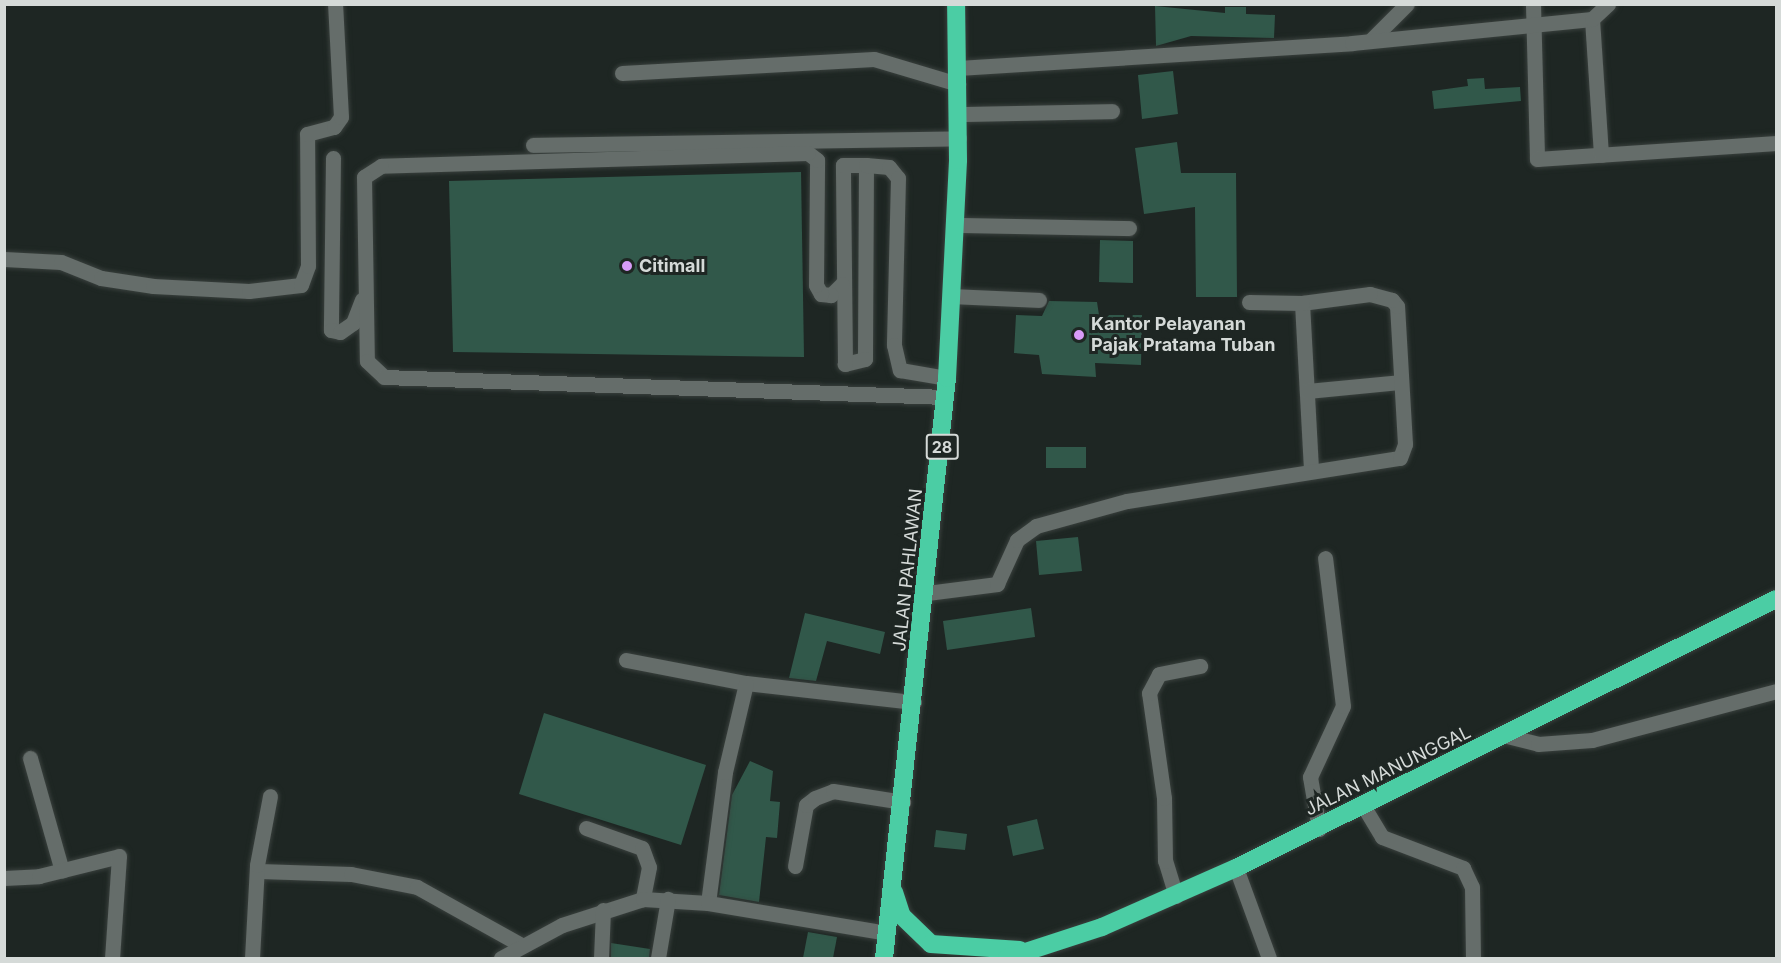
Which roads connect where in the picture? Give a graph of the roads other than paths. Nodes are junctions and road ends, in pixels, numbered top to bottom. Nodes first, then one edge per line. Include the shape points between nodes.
1 (335, 4) edge
2 (956, 4) edge
3 (1407, 4) edge
4 (1533, 4) edge
5 (1608, 4) edge
6 (1592, 19) junction
7 (1532, 21) junction
8 (1372, 39) junction
9 (622, 73) dead end
10 (958, 76) junction
11 (1112, 111) dead end
12 (959, 114) junction
13 (958, 138) junction
14 (820, 140) junction
15 (1776, 143) edge
16 (533, 145) dead end
17 (1601, 155) junction
18 (333, 158) dead end
19 (817, 160) junction
20 (866, 165) junction
21 (955, 225) junction
22 (1129, 228) dead end
23 (4, 259) edge
24 (842, 284) junction
25 (366, 289) junction
26 (952, 296) junction
27 (1039, 300) dead end
28 (1249, 302) dead end
29 (1302, 303) junction
30 (947, 378) junction
31 (1400, 382) junction
32 (1307, 391) junction
33 (946, 397) junction
34 (1311, 468) junction
35 (1325, 558) dead end
36 (927, 593) junction
37 (1776, 599) edge
38 (626, 660) dead end
39 (1200, 666) dead end
40 (746, 683) junction
41 (1776, 691) edge
42 (914, 702) junction
43 (1507, 736) junction
44 (30, 758) dead end
45 (270, 796) dead end
46 (903, 802) junction
47 (1364, 807) junction
48 (586, 828) dead end
49 (1319, 829) junction
50 (795, 866) dead end
51 (1236, 868) junction
52 (62, 871) junction
53 (259, 871) junction
54 (4, 878) edge
55 (892, 888) junction
56 (1176, 896) junction
57 (643, 899) junction
58 (668, 899) junction
59 (708, 903) junction
60 (603, 910) junction
61 (887, 933) junction
62 (523, 946) junction
63 (1032, 949) junction
64 (112, 958) edge
65 (252, 958) edge
66 (501, 958) edge
67 (601, 958) edge
68 (658, 958) edge
69 (884, 958) edge
70 (1007, 958) edge
71 (1269, 958) edge
72 (1473, 958) edge

1 - 23 street via 341,117 334,126 306,134 308,266 301,285 249,291 153,286 101,278 61,262
2 - 10 highway, JALAN PAHLAWAN / 28
3 - 8 street
4 - 7 street
5 - 6 street
6 - 7 street
6 - 17 street
7 - 8 street
7 - 17 street via 1535,157
8 - 10 street
9 - 10 street via 874,60
10 - 12 highway, JALAN PAHLAWAN / 28
11 - 12 street
12 - 13 highway, JALAN PAHLAWAN / 28
13 - 14 street
13 - 21 highway, JALAN PAHLAWAN / 28
14 - 16 street
14 - 19 street
15 - 17 street
18 - 25 street via 331,330 340,332 353,323
19 - 24 street via 816,285 821,294 831,295
19 - 25 street via 808,153 381,166 364,177
20 - 24 street via 843,165
20 - 24 street via 865,359 845,364
20 - 30 street via 889,167 898,178 894,345 900,370
21 - 22 street
21 - 26 highway, JALAN PAHLAWAN / 28
25 - 33 street via 366,361 384,377
26 - 27 street
26 - 30 highway, JALAN PAHLAWAN / 28
28 - 29 street
29 - 31 street via 1370,294 1392,300 1397,306
29 - 32 street
30 - 33 highway, JALAN PAHLAWAN / 28
31 - 32 street
31 - 34 street via 1405,444 1400,458
32 - 34 street
33 - 36 highway, JALAN PAHLAWAN / 28
34 - 36 street via 1127,501 1036,526 1017,540 997,584
35 - 49 street via 1343,706 1310,777
36 - 42 highway, JALAN PAHLAWAN / 28
37 - 43 highway, JALAN MANUNGGAL
38 - 40 street
39 - 56 street via 1159,674 1149,693 1163,789 1165,861
40 - 42 street
40 - 59 street via 725,772
41 - 43 street via 1592,741 1538,744
42 - 46 highway, JALAN PAHLAWAN / 28
43 - 47 highway, JALAN MANUNGGAL
44 - 52 street
45 - 53 street
46 - 50 street via 833,791 815,798 806,804
46 - 55 highway, JALAN PAHLAWAN / 28
47 - 49 highway, JALAN MANUNGGAL
47 - 72 street via 1382,837 1463,868 1472,887
48 - 57 street via 642,848 649,867
49 - 51 highway, JALAN MANUNGGAL
51 - 56 highway, JALAN MANUNGGAL
51 - 71 street
52 - 54 street
52 - 64 street via 119,856
53 - 62 street via 351,874 417,887
53 - 65 street
55 - 61 highway, JALAN PAHLAWAN / 28
55 - 63 highway via 902,915 931,944 982,952
56 - 63 highway, JALAN MANUNGGAL
57 - 58 street
57 - 60 street
58 - 59 street
58 - 68 street
59 - 61 street
60 - 62 street
60 - 67 street
61 - 69 highway, JALAN PAHLAWAN / 28
62 - 66 street
63 - 70 highway, JALAN MANUNGGAL

